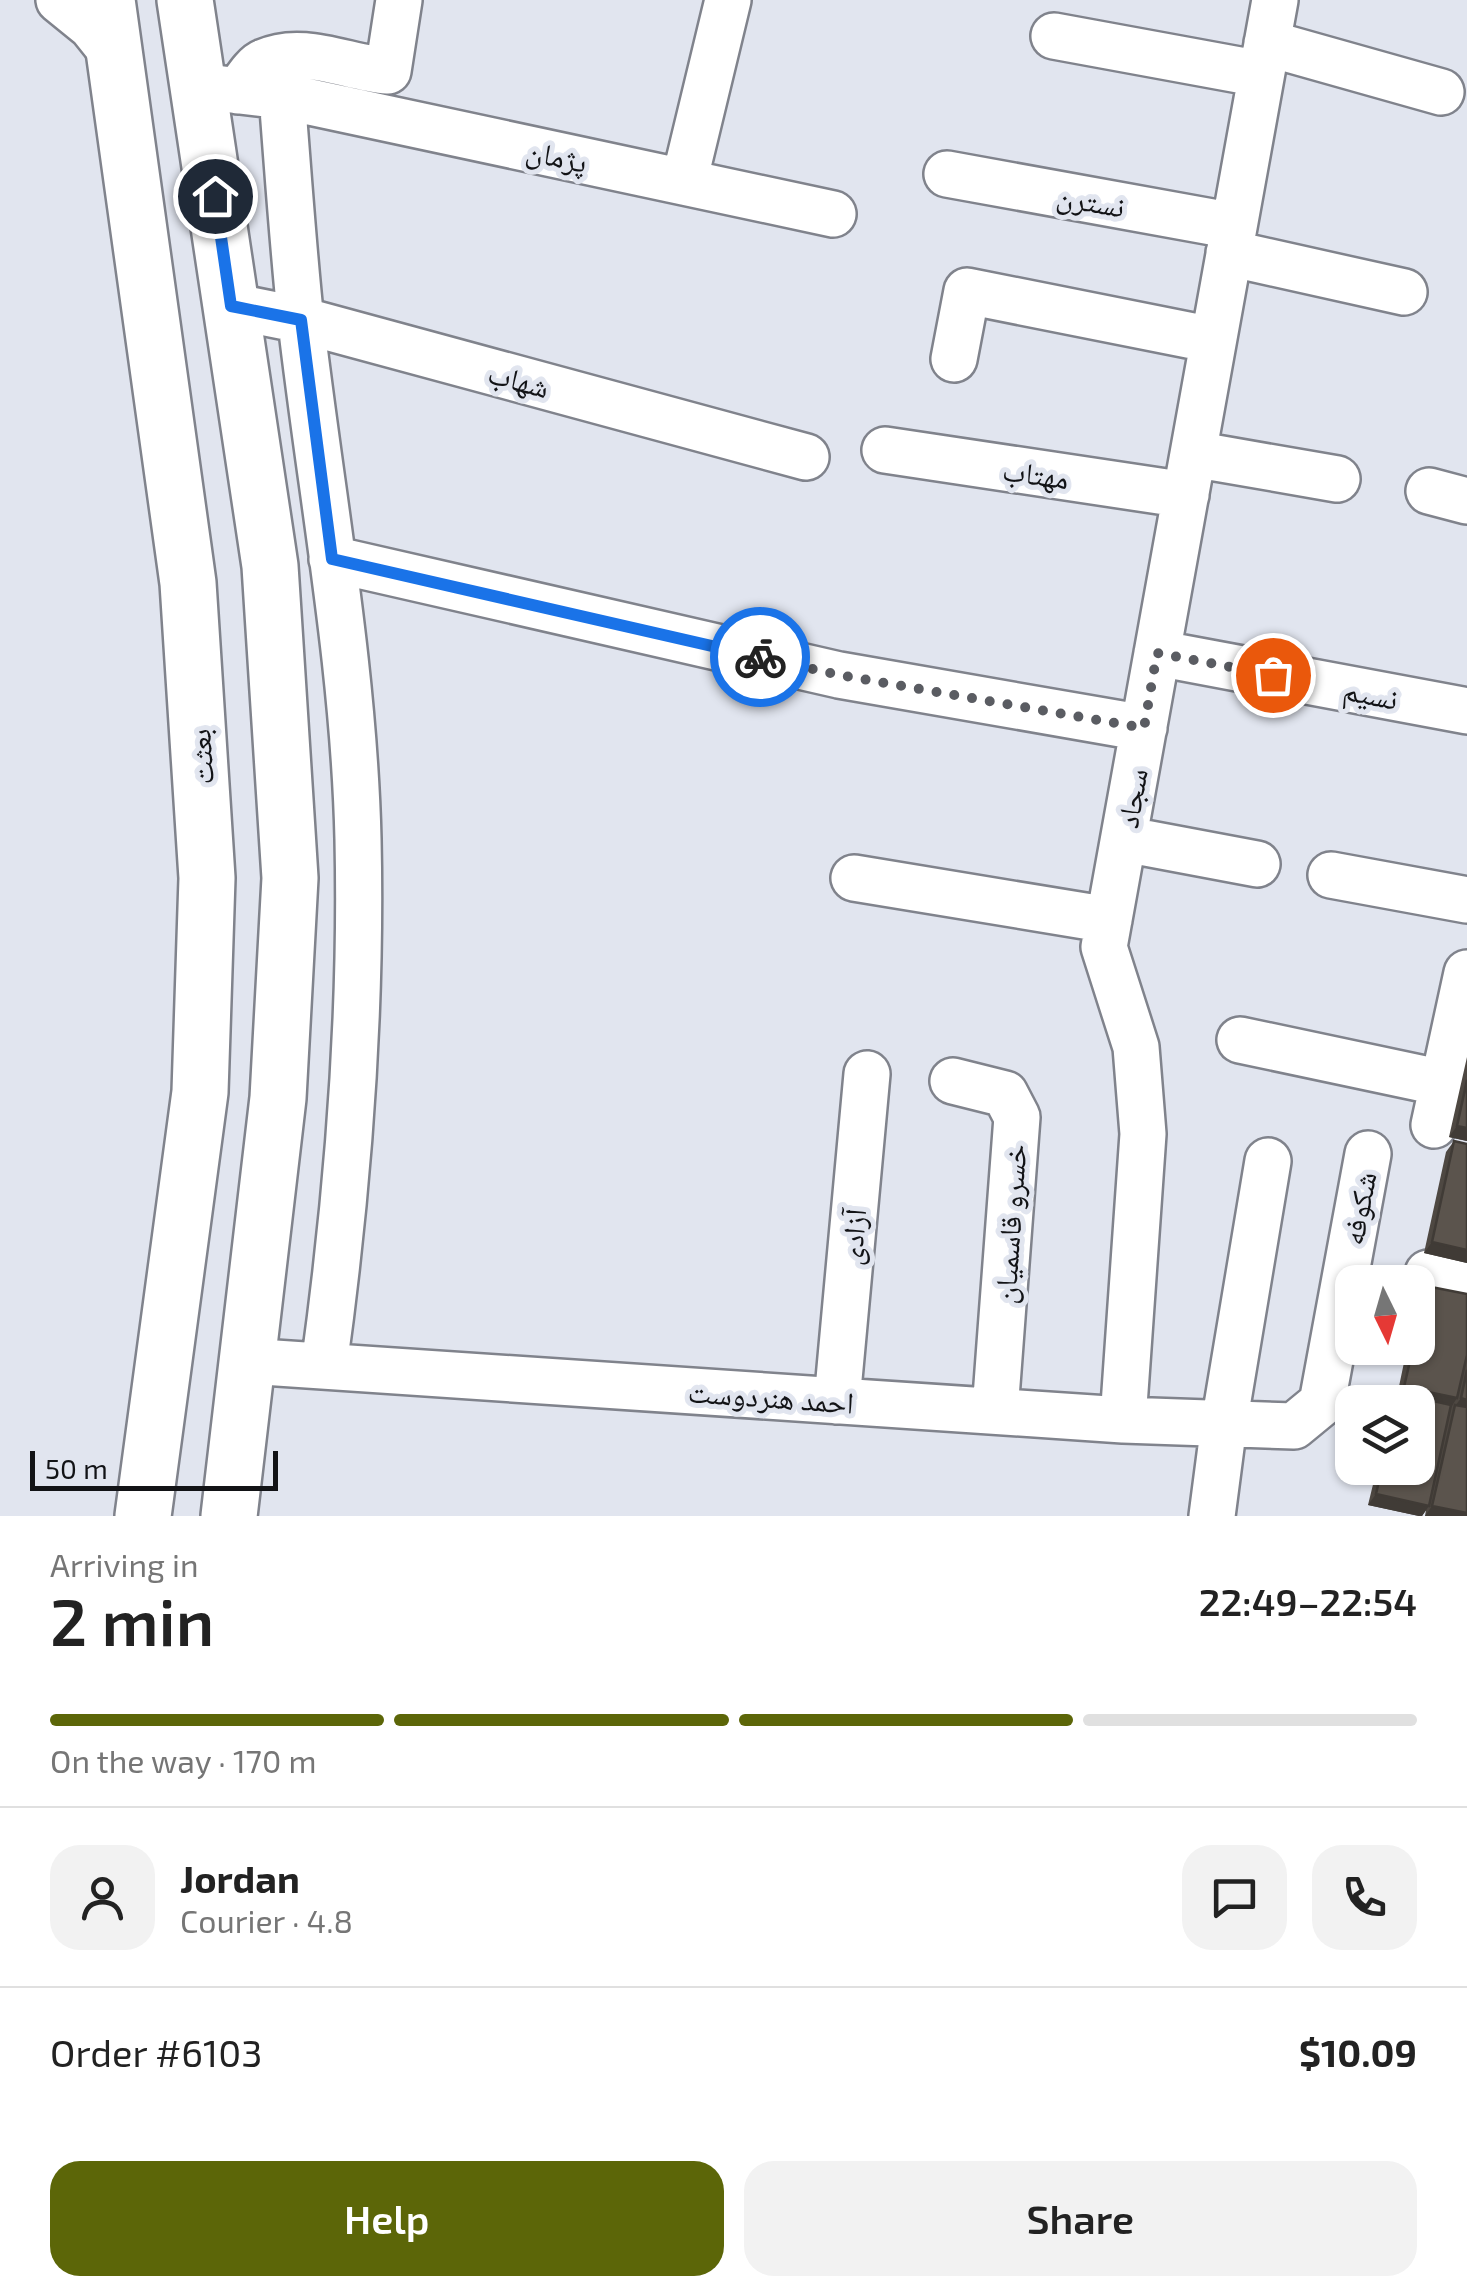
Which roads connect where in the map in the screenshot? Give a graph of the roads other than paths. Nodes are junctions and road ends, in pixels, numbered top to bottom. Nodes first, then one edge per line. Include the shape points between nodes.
1 (59, 0) edge
2 (107, 0) edge
3 (186, 0) edge
4 (400, 0) edge
5 (728, 0) edge
6 (1054, 36) dead end
7 (1268, 39) edge
8 (115, 56) junction
9 (239, 91) junction
10 (1441, 92) dead end
11 (947, 174) dead end
12 (684, 182) junction
13 (833, 214) dead end
14 (1232, 240) junction
15 (1404, 292) dead end
16 (231, 306) junction
17 (301, 320) junction
18 (1214, 340) junction
19 (954, 358) dead end
20 (885, 450) dead end
21 (806, 458) dead end
22 (1189, 474) junction
23 (1338, 479) dead end
24 (332, 559) junction
25 (1157, 653) junction
26 (1467, 711) edge
27 (1144, 728) junction
28 (1124, 838) junction
29 (1257, 864) dead end
30 (1331, 875) dead end
31 (854, 878) dead end
32 (1467, 900) edge
33 (1109, 920) junction
34 (1467, 973) edge
35 (1240, 1040) dead end
36 (867, 1074) dead end
37 (953, 1081) dead end
38 (200, 1092) junction
39 (278, 1098) junction
40 (1368, 1154) dead end
41 (1268, 1161) dead end
42 (247, 1361) junction
43 (324, 1366) junction
44 (838, 1400) junction
45 (994, 1411) junction
46 (1123, 1420) junction
47 (1224, 1424) junction
48 (1294, 1426) joint
49 (143, 1516) edge
50 (229, 1516) edge
51 (1212, 1516) edge

1 - 8 street
2 - 8 main road, بعثت
3 - 9 main road
4 - 9 street via 388,70 304,54 262,62
5 - 12 street
6 - 7 street
7 - 10 street
7 - 14 street, سجاد
8 - 38 main road, بعثت via 188,583 207,878
9 - 12 street, پژمان
9 - 16 main road
9 - 17 street
11 - 14 street, نسترن
12 - 13 street, پژمان
14 - 15 street, نسترن
14 - 18 street, سجاد
16 - 17 street, شهاب
16 - 39 main road via 270,566 290,878
17 - 21 street, شهاب
17 - 24 street
18 - 19 street via 967,291
18 - 22 street, سجاد
20 - 22 street, مهتاب
22 - 23 street, مهتاب
22 - 25 street, سجاد
24 - 27 street via 839,675
24 - 43 street via 358,838 355,1036 341,1243
25 - 26 street, نسیم
25 - 27 street, سجاد
27 - 28 street, سجاد
28 - 29 street
28 - 33 street, سجاد
30 - 32 street
31 - 33 street
33 - 46 street, سجاد via 1104,946 1136,1047 1144,1134
34 - 35 street via 1439,1104
36 - 44 street, آزادی
37 - 45 street, خسرو قاسمیان via 1005,1094 1017,1118
38 - 39 main road
38 - 49 main road, بعثت
39 - 42 main road
40 - 48 street, شکوفه via 1322,1403
41 - 47 street
42 - 43 street, احمد هنردوست
42 - 50 main road
43 - 44 street, احمد هنردوست
44 - 45 street, احمد هنردوست
45 - 46 street, احمد هنردوست
46 - 47 street, احمد هنردوست
47 - 48 street, احمد هنردوست
47 - 51 street

